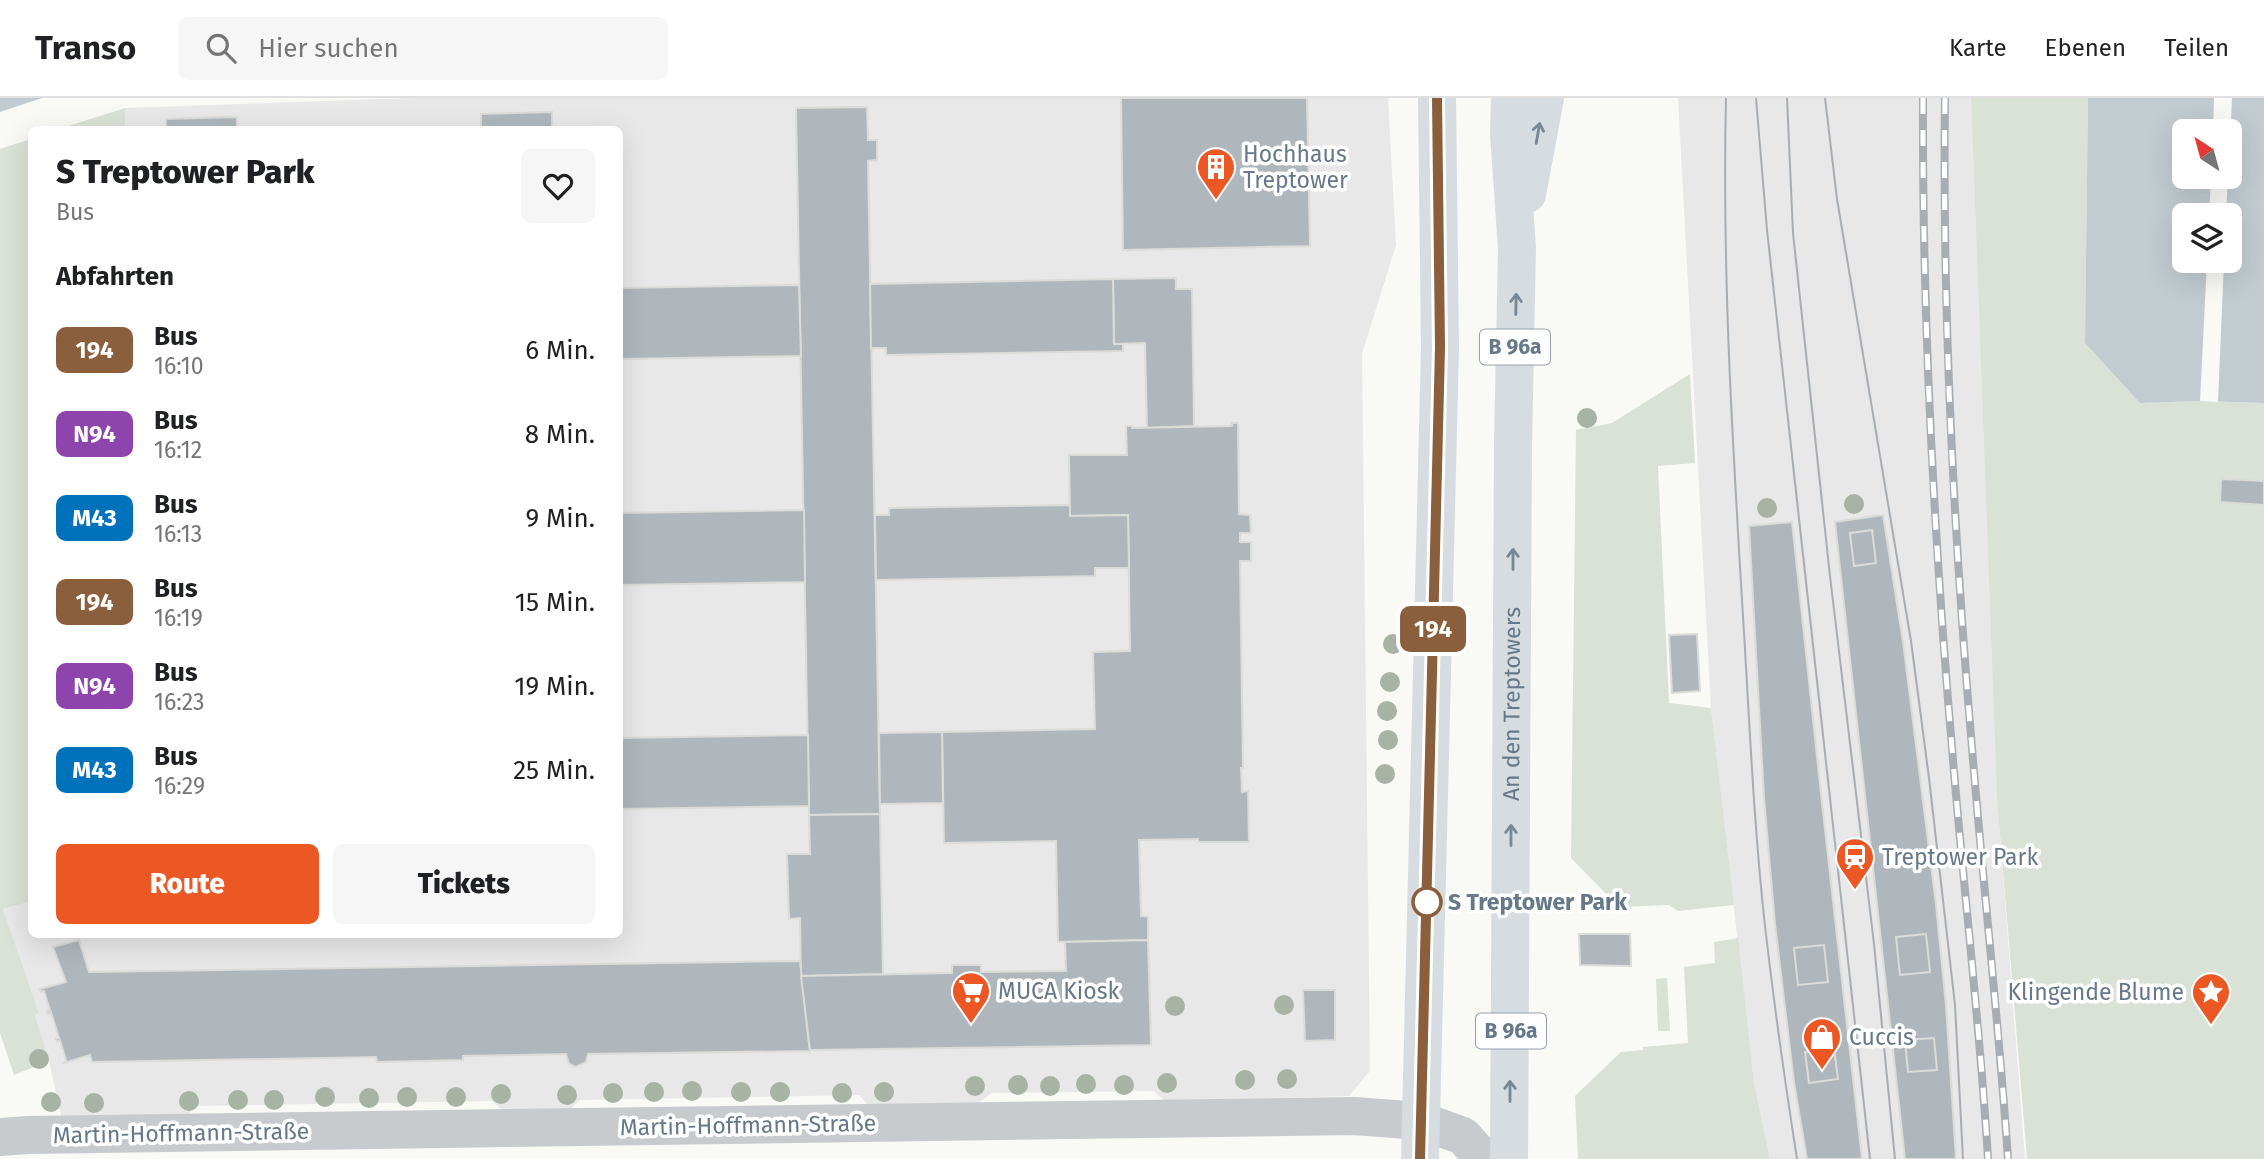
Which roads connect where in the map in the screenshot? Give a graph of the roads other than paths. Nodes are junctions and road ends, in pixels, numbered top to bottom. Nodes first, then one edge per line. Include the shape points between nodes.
1 (1437, 98) edge
2 (1510, 98) edge
3 (1545, 98) edge
4 (1517, 248) junction
5 (1422, 1121) junction
6 (0, 1137) edge
7 (1420, 1159) edge
8 (1484, 1159) edge
9 (1509, 1159) edge

1 - 5 main road via 1440,362
2 - 4 main road, An den Treptowers / B 96a
4 -> 3 main road, An den Treptowers / B 96a
9 -> 4 main road, An den Treptowers / B 96a
5 - 6 street, Martin-Hoffmann-Straße via 1328,1116
5 - 7 main road
5 - 8 street, Martin-Hoffmann-Straße via 1463,1136

